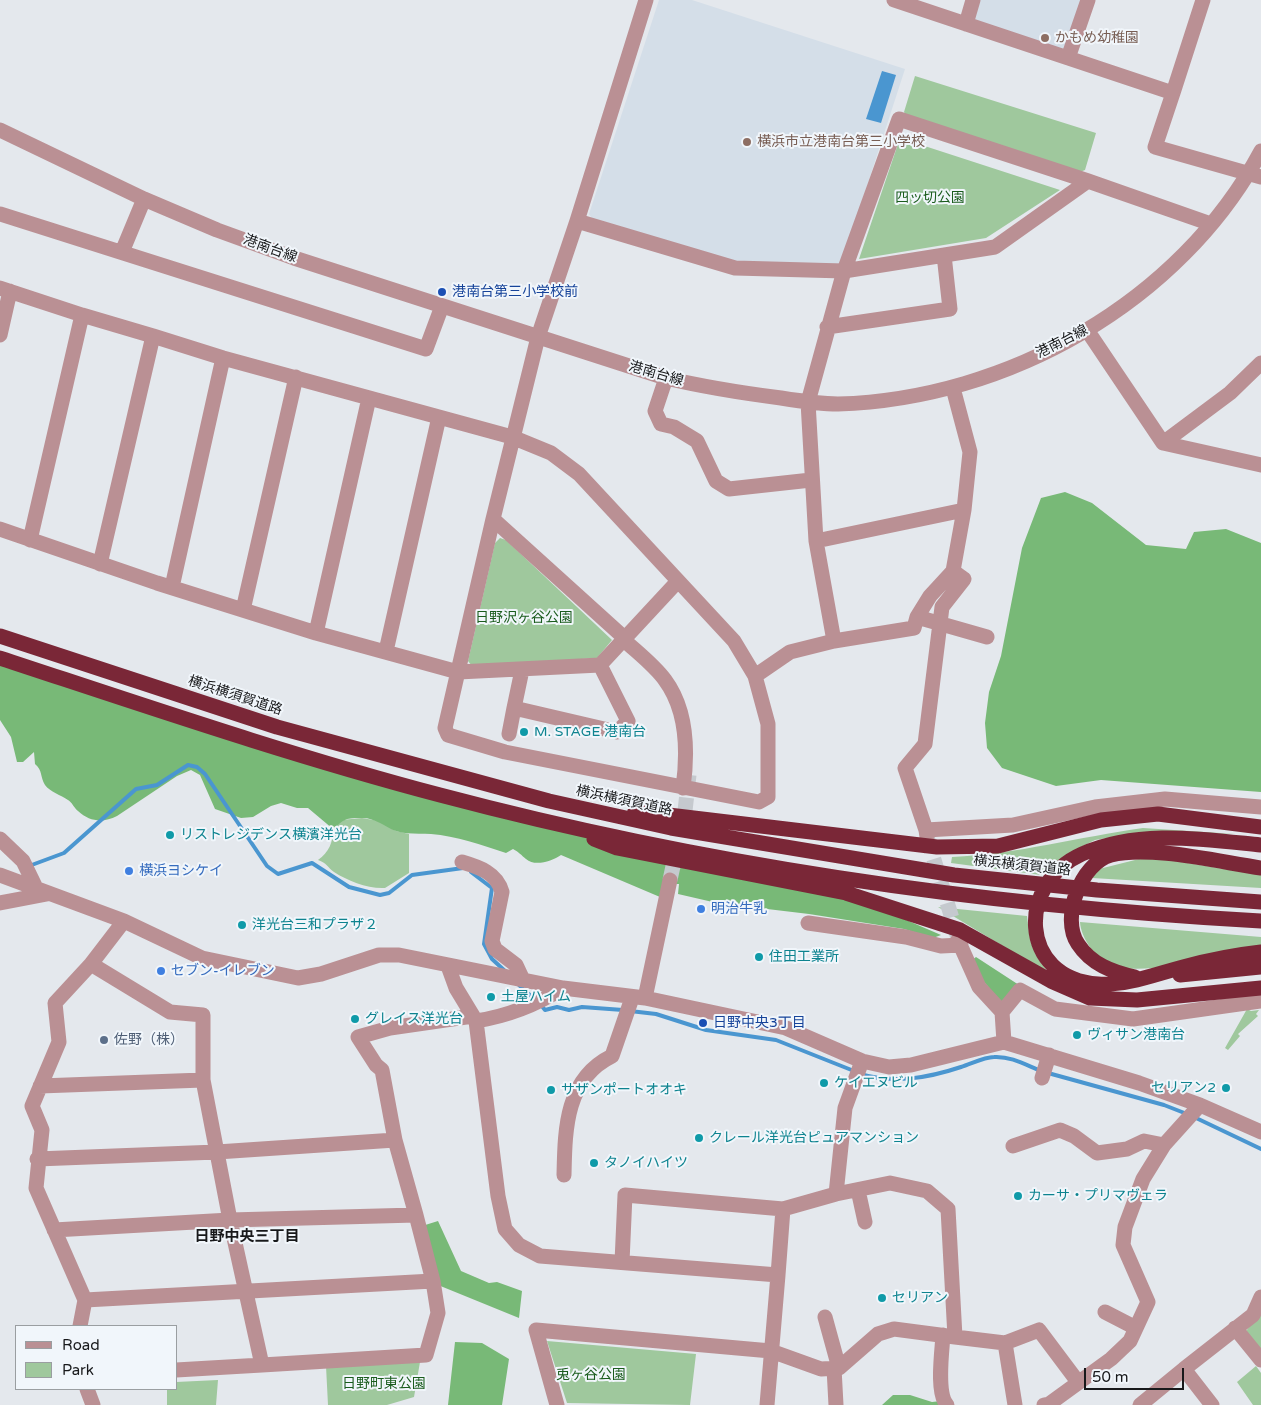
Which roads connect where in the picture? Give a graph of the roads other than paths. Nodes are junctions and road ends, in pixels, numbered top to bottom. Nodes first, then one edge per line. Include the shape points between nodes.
1 (646, 0) edge
2 (894, 0) edge
3 (973, 0) edge
4 (1088, 0) edge
5 (1203, 0) edge
6 (966, 24) junction
7 (1068, 58) junction
8 (1173, 93) junction
9 (0, 130) edge
10 (1261, 151) edge
11 (1255, 176) edge
12 (1088, 181) junction
13 (144, 199) junction
14 (0, 214) edge
15 (577, 221) junction
16 (1211, 224) junction
17 (122, 252) junction
18 (944, 255) junction
19 (844, 271) junction
20 (5, 289) edge
21 (442, 306) junction
22 (82, 315) junction
23 (827, 327) junction
24 (1088, 330) junction
25 (0, 335) edge
26 (153, 336) junction
27 (538, 337) junction
28 (223, 358) junction
29 (1261, 363) edge
30 (296, 377) junction
31 (666, 378) junction
32 (953, 388) junction
33 (369, 398) junction
34 (808, 402) junction
35 (439, 417) junction
36 (512, 437) junction
37 (1163, 442) junction
38 (1261, 465) edge
39 (811, 480) junction
40 (964, 510) junction
41 (493, 519) junction
42 (0, 529) edge
43 (30, 540) junction
44 (816, 541) junction
45 (100, 564) junction
46 (953, 571) junction
47 (678, 581) junction
48 (172, 587) junction
49 (243, 610) junction
50 (917, 617) junction
51 (941, 624) junction
52 (316, 633) junction
53 (0, 636) edge
54 (622, 636) junction
55 (987, 637) dead end
56 (834, 641) junction
57 (386, 651) junction
58 (0, 658) edge
59 (600, 666) junction
60 (522, 670) junction
61 (458, 672) junction
62 (755, 676) junction
63 (514, 708) junction
64 (509, 734) dead end
65 (683, 788) junction
66 (549, 801) junction
67 (1261, 807) edge
68 (542, 820) junction
69 (1261, 827) edge
70 (0, 839) edge
71 (1261, 845) edge
72 (462, 862) dead end
73 (1261, 868) edge
74 (0, 875) edge
75 (670, 880) tunnel mouth
76 (42, 892) junction
77 (1261, 902) edge
78 (0, 903) edge
79 (124, 921) junction
80 (1261, 921) edge
81 (808, 923) dead end
82 (1261, 952) edge
83 (91, 964) junction
84 (448, 966) junction
85 (1261, 967) edge
86 (522, 980) junction
87 (563, 988) junction
88 (1261, 988) edge
89 (636, 999) junction
90 (1261, 1001) edge
91 (1002, 1012) junction
92 (474, 1019) junction
93 (995, 1048) junction
94 (1048, 1059) junction
95 (862, 1063) junction
96 (1042, 1078) dead end
97 (202, 1080) junction
98 (40, 1086) junction
99 (1199, 1107) junction
100 (1261, 1132) edge
101 (395, 1140) junction
102 (1164, 1145) junction
103 (1013, 1146) dead end
104 (217, 1152) junction
105 (37, 1159) junction
106 (564, 1175) dead end
107 (858, 1190) junction
108 (836, 1194) junction
109 (783, 1209) junction
110 (416, 1215) junction
111 (230, 1220) junction
112 (865, 1222) dead end
113 (54, 1230) junction
114 (622, 1262) junction
115 (778, 1275) junction
116 (433, 1281) junction
117 (247, 1291) junction
118 (1261, 1297) edge
119 (85, 1300) junction
120 (1105, 1312) dead end
121 (825, 1317) dead end
122 (80, 1325) edge
123 (1136, 1328) junction
124 (1235, 1328) junction
125 (949, 1336) junction
126 (1005, 1343) junction
127 (771, 1351) junction
128 (1261, 1360) edge
129 (262, 1364) junction
130 (836, 1368) junction
131 (1184, 1369) junction
132 (178, 1370) edge
133 (1078, 1382) junction
134 (87, 1390) edge
135 (93, 1405) edge
136 (557, 1405) edge
137 (767, 1405) edge
138 (836, 1405) edge
139 (947, 1405) edge
140 (1014, 1405) edge
141 (1044, 1405) edge
142 (1140, 1405) edge
143 (1212, 1405) edge

1 - 15 street
2 - 6 street
3 - 6 street
4 - 7 street
5 - 8 street
6 - 7 street
7 - 8 street
8 - 11 street via 1155,147
9 - 13 street, 港南台線
10 - 11 street, 港南台線
11 - 16 street, 港南台線
12 - 16 street
12 - 18 street via 995,247
12 - 19 street via 899,119
13 - 17 street
13 - 21 street, 港南台線 via 294,258
14 - 17 street
15 - 19 street via 735,268
15 - 27 street
16 - 24 street, 港南台線 via 1167,270
17 - 21 street via 426,349
18 - 19 street
18 - 23 street via 950,309
19 - 23 street
20 - 22 street
20 - 25 street
21 - 27 street, 港南台線
22 - 26 street
22 - 43 street
23 - 34 street
24 - 32 street, 港南台線 via 1038,356
24 - 37 street
26 - 28 street
26 - 45 street
27 - 31 street, 港南台線
27 - 36 street
28 - 30 street
28 - 48 street
29 - 37 street via 1230,393
30 - 33 street
30 - 49 street
31 - 34 street, 港南台線 via 724,391
31 - 39 street via 654,411 661,424 674,427 698,441 716,481 729,489
32 - 34 street, 港南台線 via 891,399 837,404
32 - 40 street via 970,452
33 - 35 street
33 - 52 street
34 - 39 street
35 - 36 street
35 - 57 street
36 - 41 street
36 - 47 street via 551,453 579,474
37 - 38 street
39 - 44 street
40 - 44 street
40 - 46 street
41 - 54 street
41 - 61 street
42 - 43 street
43 - 45 street
44 - 56 street
45 - 48 street
46 - 50 street via 930,596
46 - 51 street via 964,579 942,607
47 - 54 street
47 - 62 street via 734,640
48 - 49 street
49 - 52 street
50 - 51 street
50 - 56 street via 914,628
51 - 55 street
51 - 67 street via 925,744 905,768 926,833 1013,825 1095,807 1165,799
52 - 57 street
53 - 66 highway, 横浜横須賀道路 via 277,727
54 - 59 street
54 - 65 street via 666,682 678,705 686,758
56 - 62 street via 790,652
57 - 61 street
58 - 68 highway via 267,745
59 - 60 street
59 - 63 street via 628,721 617,732
60 - 61 street
60 - 63 street
61 - 65 street via 445,728 448,735 504,752
62 - 65 street via 768,724 768,796 760,802
63 - 64 street
66 - 69 highway via 937,848 998,846 1101,820 1158,814
66 - 77 highway, 横浜横須賀道路 via 671,828 954,875
68 - 80 highway via 786,869 953,895 1050,906
68 - 88 highway via 617,848 846,893 960,930 1090,998 1137,1000
70 - 76 street via 23,861
71 - 82 highway via 1155,837 1124,840 1079,855 1053,876 1038,903 1034,930 1050,966 1075,980 1098,984 1122,983 1201,962
72 - 86 street via 480,868 500,884 502,892 492,941 495,949 516,965
73 - 85 highway via 1140,850 1109,855 1089,868 1076,893 1070,921 1077,943 1094,962 1116,972 1142,978
74 - 76 street
75 - 89 street
76 - 78 street
76 - 79 street
79 - 83 street
79 - 84 street via 202,958 298,978 379,955 399,955
81 - 91 street via 906,937 940,946 960,942 979,987
83 - 97 street via 170,1012 203,1015
83 - 98 street via 55,1003 59,1042
84 - 86 street
84 - 92 street via 456,988
86 - 87 street
87 - 89 street
87 - 92 street via 546,999 503,1017
89 - 95 street via 786,1028
89 - 106 street via 624,1019 612,1056 598,1063 576,1089 570,1110
90 - 91 street via 1133,1019 1055,1009 1020,990
91 - 93 street
92 - 101 street via 390,1028 358,1038 382,1070
92 - 114 street via 505,1229 519,1245 540,1256
93 - 94 street
93 - 95 street via 911,1065 890,1067
94 - 96 street
94 - 99 street via 1138,1082
95 - 108 street via 845,1108
97 - 98 street
97 - 104 street
98 - 105 street via 32,1106 42,1130
99 - 100 street
99 - 102 street
101 - 104 street
101 - 110 street
102 - 103 street via 1144,1141 1127,1149 1097,1153 1060,1130
102 - 123 street via 1143,1178 1125,1228 1123,1245 1148,1302
104 - 105 street
104 - 111 street
105 - 113 street via 36,1188
107 - 108 street
107 - 112 street
107 - 125 street via 890,1183 928,1191 948,1209
108 - 109 street
109 - 114 street via 625,1195
109 - 115 street
110 - 111 street
110 - 116 street
111 - 113 street
111 - 117 street
113 - 119 street
114 - 115 street
115 - 127 street
116 - 117 street
116 - 129 street via 438,1314 426,1355
117 - 119 street
117 - 129 street
118 - 124 street via 1253,1315
119 - 122 street
120 - 123 street
121 - 130 street
123 - 133 street via 1130,1341 1112,1359
124 - 128 street
124 - 131 street
125 - 126 street
125 - 130 street via 894,1329 878,1334
125 - 139 street via 941,1373
126 - 133 street via 1039,1330
126 - 140 street
127 - 130 street via 821,1369
127 - 136 street via 536,1330
127 - 137 street
129 - 132 street
130 - 138 street
131 - 142 street
131 - 143 street
133 - 141 street
134 - 135 street

